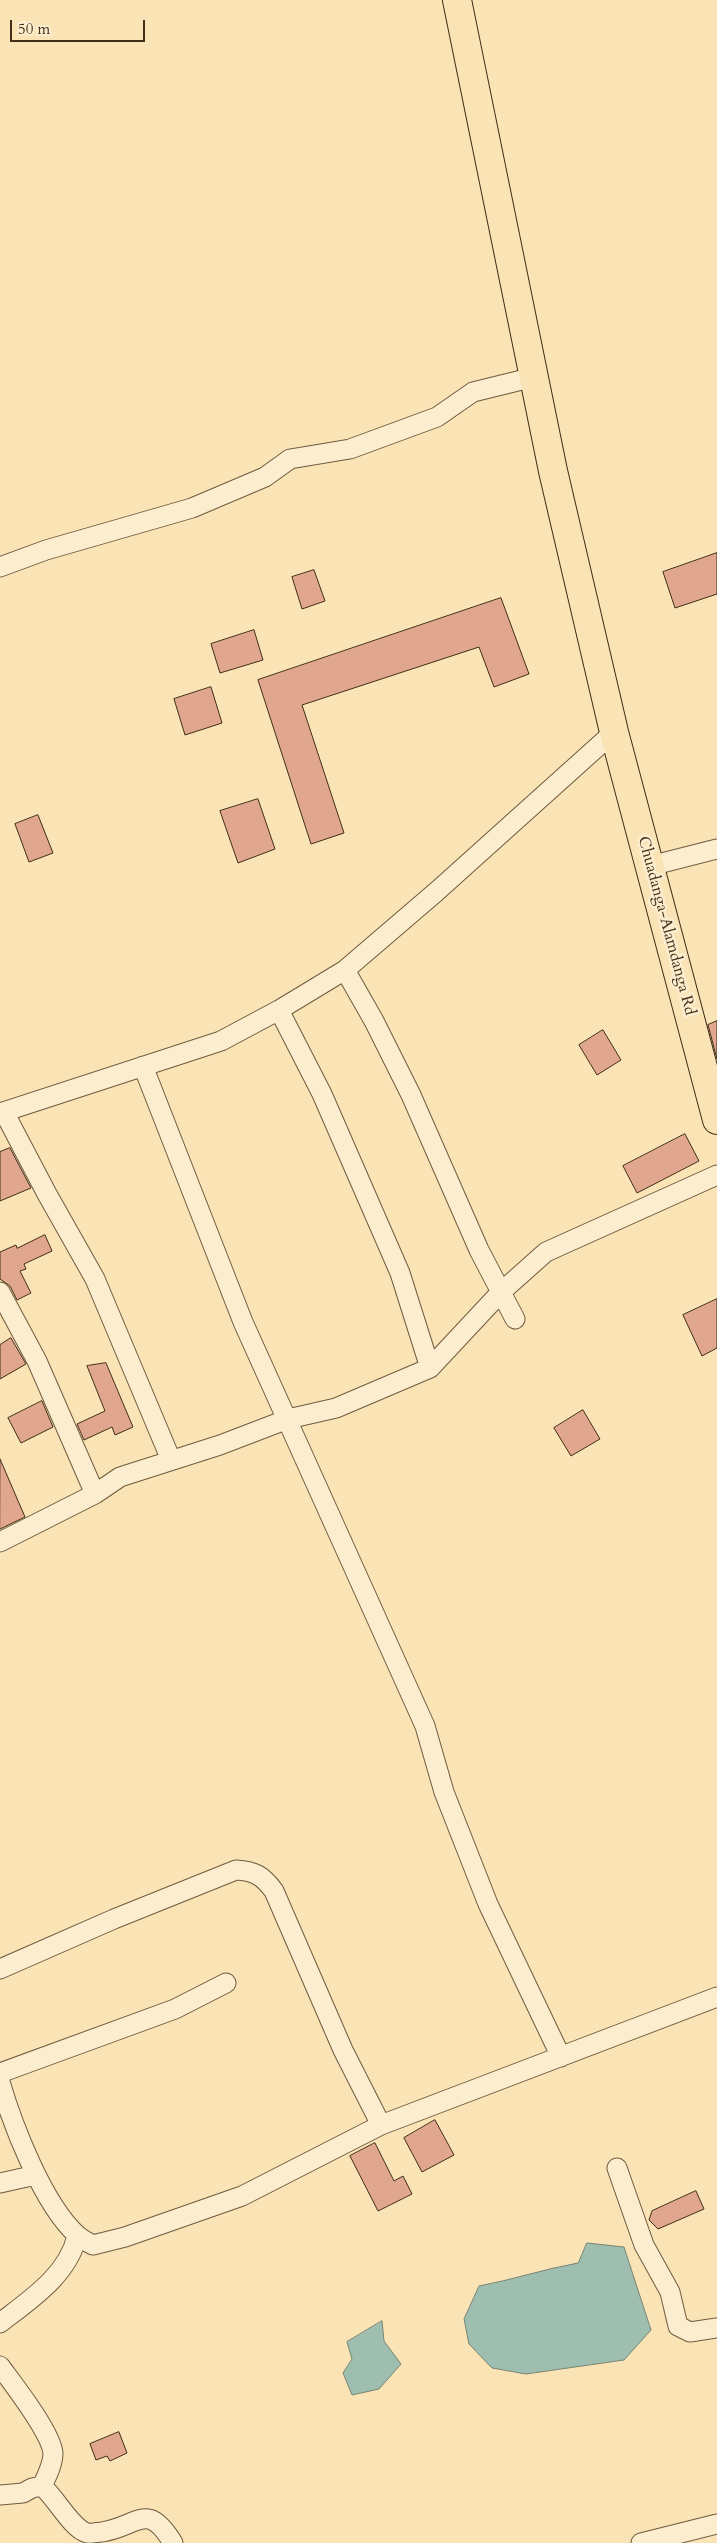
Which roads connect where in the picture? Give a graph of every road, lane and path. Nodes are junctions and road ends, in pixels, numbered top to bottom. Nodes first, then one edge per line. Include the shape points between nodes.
1 (457, 0) edge
2 (534, 377) junction
3 (0, 567) edge
4 (614, 732) junction
5 (717, 849) edge
6 (650, 866) junction
7 (345, 970) junction
8 (279, 1010) junction
9 (143, 1066) junction
10 (2, 1112) edge
11 (717, 1120) edge
12 (717, 1175) edge
13 (0, 1292) edge
14 (501, 1292) junction
15 (515, 1319) dead end
16 (430, 1368) junction
17 (288, 1419) junction
18 (171, 1460) junction
19 (95, 1494) junction
20 (0, 1542) edge
21 (0, 1969) edge
22 (226, 1983) dead end
23 (717, 1997) edge
24 (561, 2057) junction
25 (0, 2074) edge
26 (0, 2082) edge
27 (381, 2125) junction
28 (617, 2168) dead end
29 (36, 2175) junction
30 (0, 2183) edge
31 (77, 2236) junction
32 (0, 2323) edge
33 (717, 2328) edge
34 (0, 2366) edge
35 (42, 2486) junction
36 (0, 2495) edge
37 (717, 2524) edge
38 (688, 2538) edge
39 (173, 2543) edge
40 (641, 2543) edge

1 - 2 main road, Chuadanga-Alamdanga Rd
2 - 3 street via 473,392 437,417 350,448 290,459 265,477 192,508 46,550
2 - 4 main road, Chuadanga-Alamdanga Rd
4 - 6 main road, Chuadanga-Alamdanga Rd
4 - 7 street
5 - 6 street
6 - 11 main road, Chuadanga-Alamdanga Rd
7 - 8 street
7 - 14 street via 411,1095 479,1250
8 - 9 street via 221,1041
8 - 16 street via 322,1094 400,1273
9 - 10 street
9 - 17 street via 226,1280
10 - 18 street via 95,1279
12 - 14 street via 546,1252
13 - 19 street via 37,1362
14 - 15 street
14 - 16 street
16 - 17 street via 336,1408
17 - 18 street
17 - 24 street via 425,1726 444,1792 488,1904
18 - 19 street via 120,1476
19 - 20 street
21 - 27 street via 236,1870 256,1873 274,1891 343,2050
22 - 25 street via 175,2009
23 - 24 street
24 - 27 street
26 - 29 street
27 - 31 street via 242,2196 93,2246
28 - 33 street via 644,2245 670,2292 678,2326 690,2332
29 - 30 street
29 - 31 street
31 - 32 street via 73,2252 63,2268 36,2295
34 - 35 street via 37,2417 53,2452
35 - 36 street via 22,2493
35 - 39 street via 55,2497 75,2528 88,2534 149,2519 162,2525
37 - 38 street
38 - 40 street

